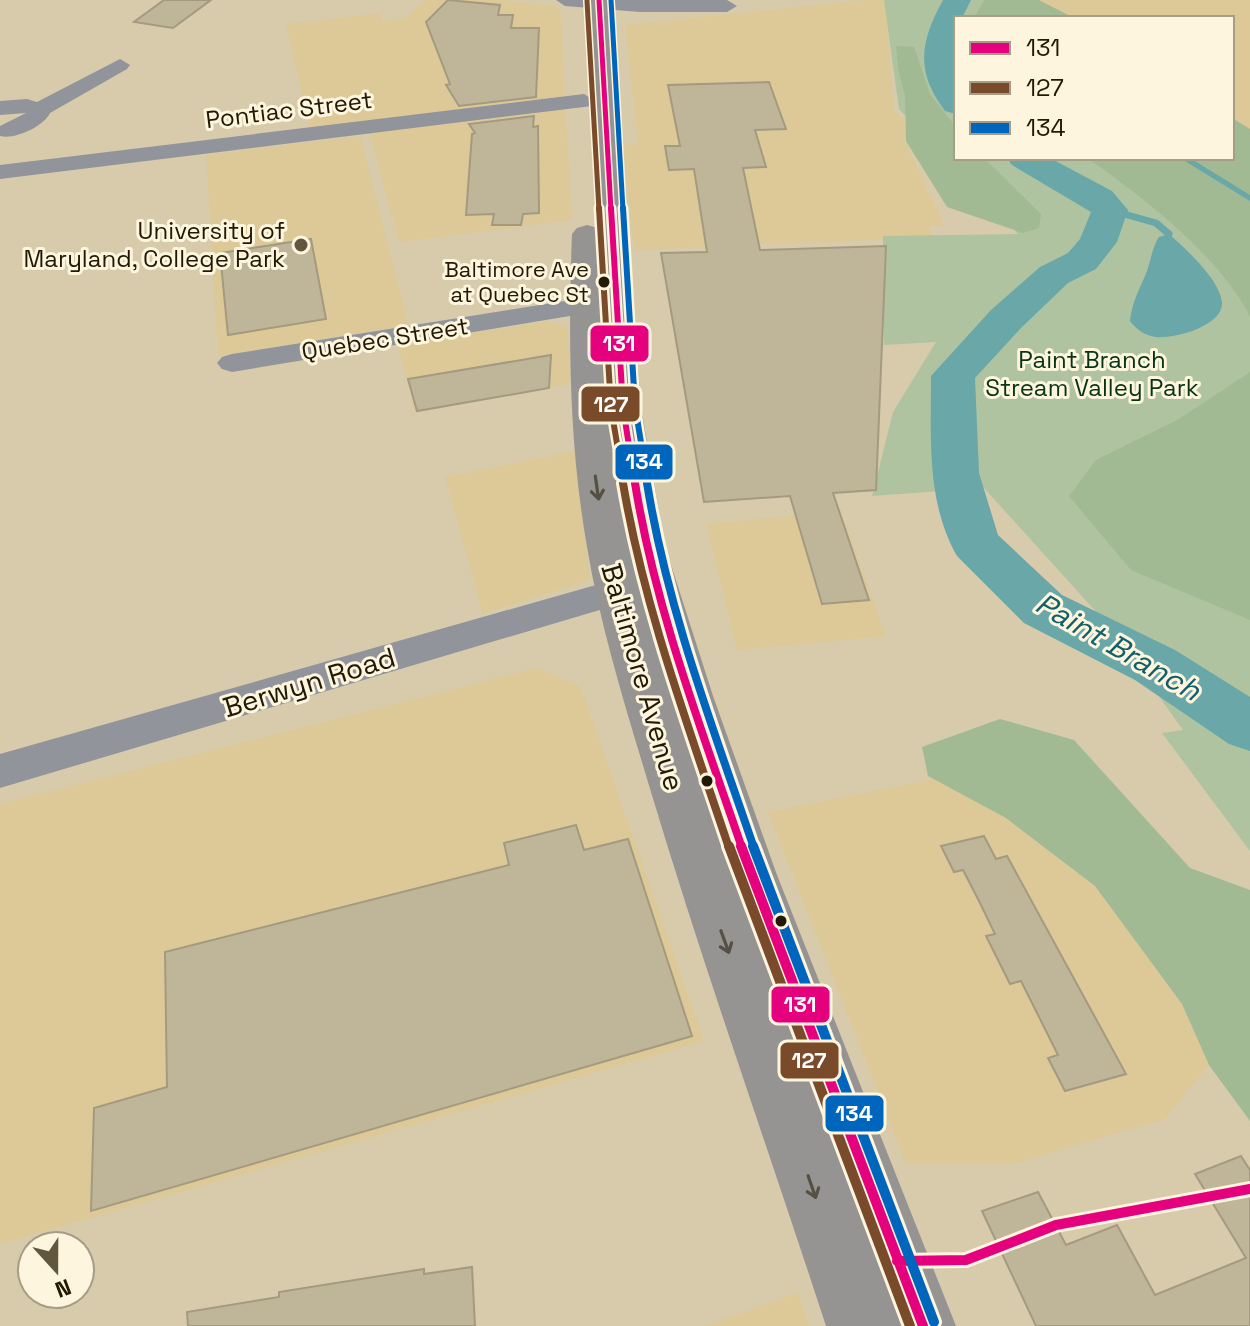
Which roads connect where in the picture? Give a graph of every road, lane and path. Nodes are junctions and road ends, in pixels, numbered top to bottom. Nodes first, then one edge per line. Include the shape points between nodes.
1 (585, 1) edge
2 (727, 6) dead end
3 (120, 65) dead end
4 (584, 101) junction
5 (2, 119) edge
6 (0, 172) edge
7 (584, 306) junction
8 (232, 363) dead end
9 (617, 592) junction
10 (0, 771) edge
11 (859, 1326) edge
12 (923, 1326) edge

1 - 2 street
1 - 4 main road, Baltimore Avenue
1 - 12 main road, Baltimore Avenue via 623,407 645,546 751,875
3 - 5 street via 39,110 29,123
4 - 6 street, Pontiac Street
4 - 7 main road, Baltimore Avenue
5 - 6 street
7 - 8 street, Quebec Street
7 -> 9 main road, Baltimore Avenue via 594,460
9 - 10 street, Berwyn Road
9 -> 11 main road, Baltimore Avenue via 691,843

